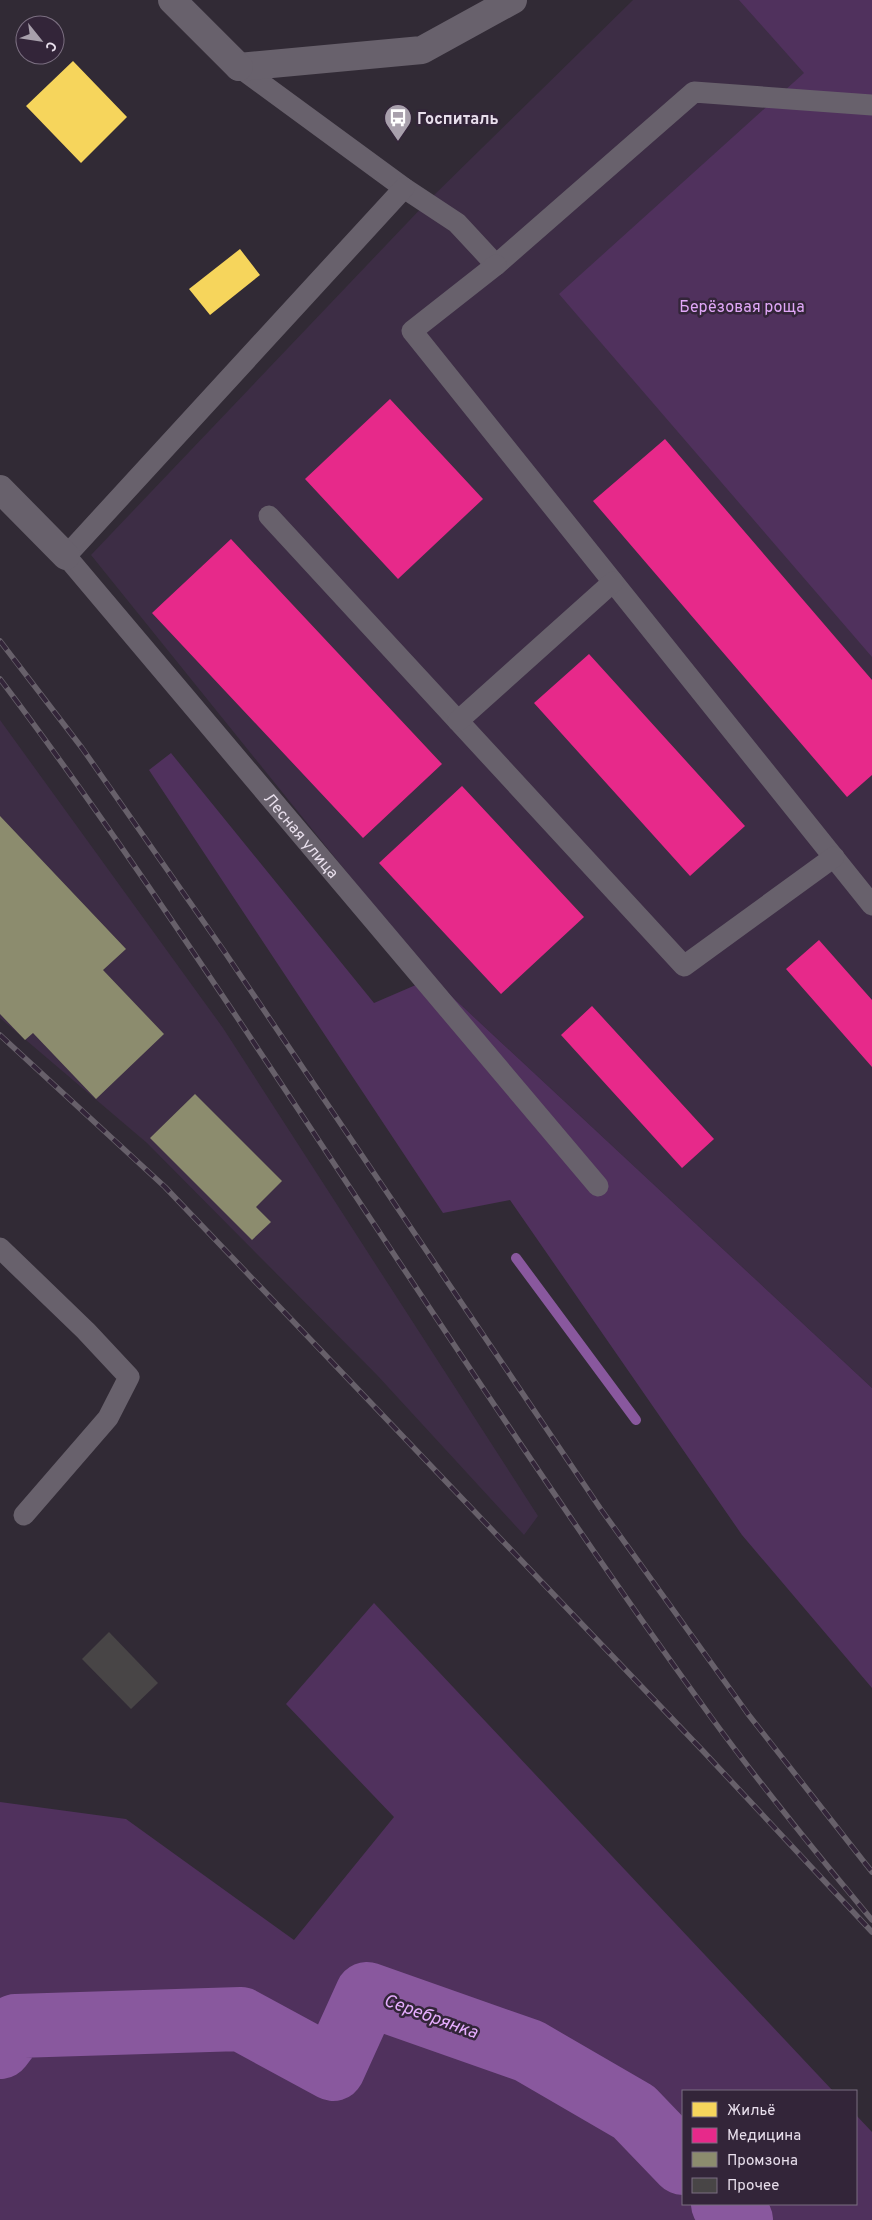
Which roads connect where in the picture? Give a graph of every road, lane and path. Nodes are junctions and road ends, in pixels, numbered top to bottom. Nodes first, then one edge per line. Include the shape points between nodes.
1 (172, 0) edge
2 (513, 0) edge
3 (239, 67) junction
4 (872, 105) edge
5 (404, 188) junction
6 (496, 265) junction
7 (0, 489) edge
8 (269, 516) dead end
9 (66, 556) junction
10 (613, 582) junction
11 (458, 721) junction
12 (834, 857) junction
13 (872, 905) edge
14 (598, 1186) dead end
15 (0, 1248) edge
16 (24, 1515) dead end

1 - 3 street
2 - 3 street via 422,50
3 - 5 lane
4 - 6 lane via 694,92
5 - 6 lane via 457,223
5 - 9 lane
6 - 10 lane via 412,331
7 - 9 street, Лесная улица
8 - 11 lane
9 - 14 lane, Лесная улица
10 - 11 lane
10 - 12 lane
11 - 12 lane via 684,966
12 - 13 lane
15 - 16 lane via 129,1377 108,1418

